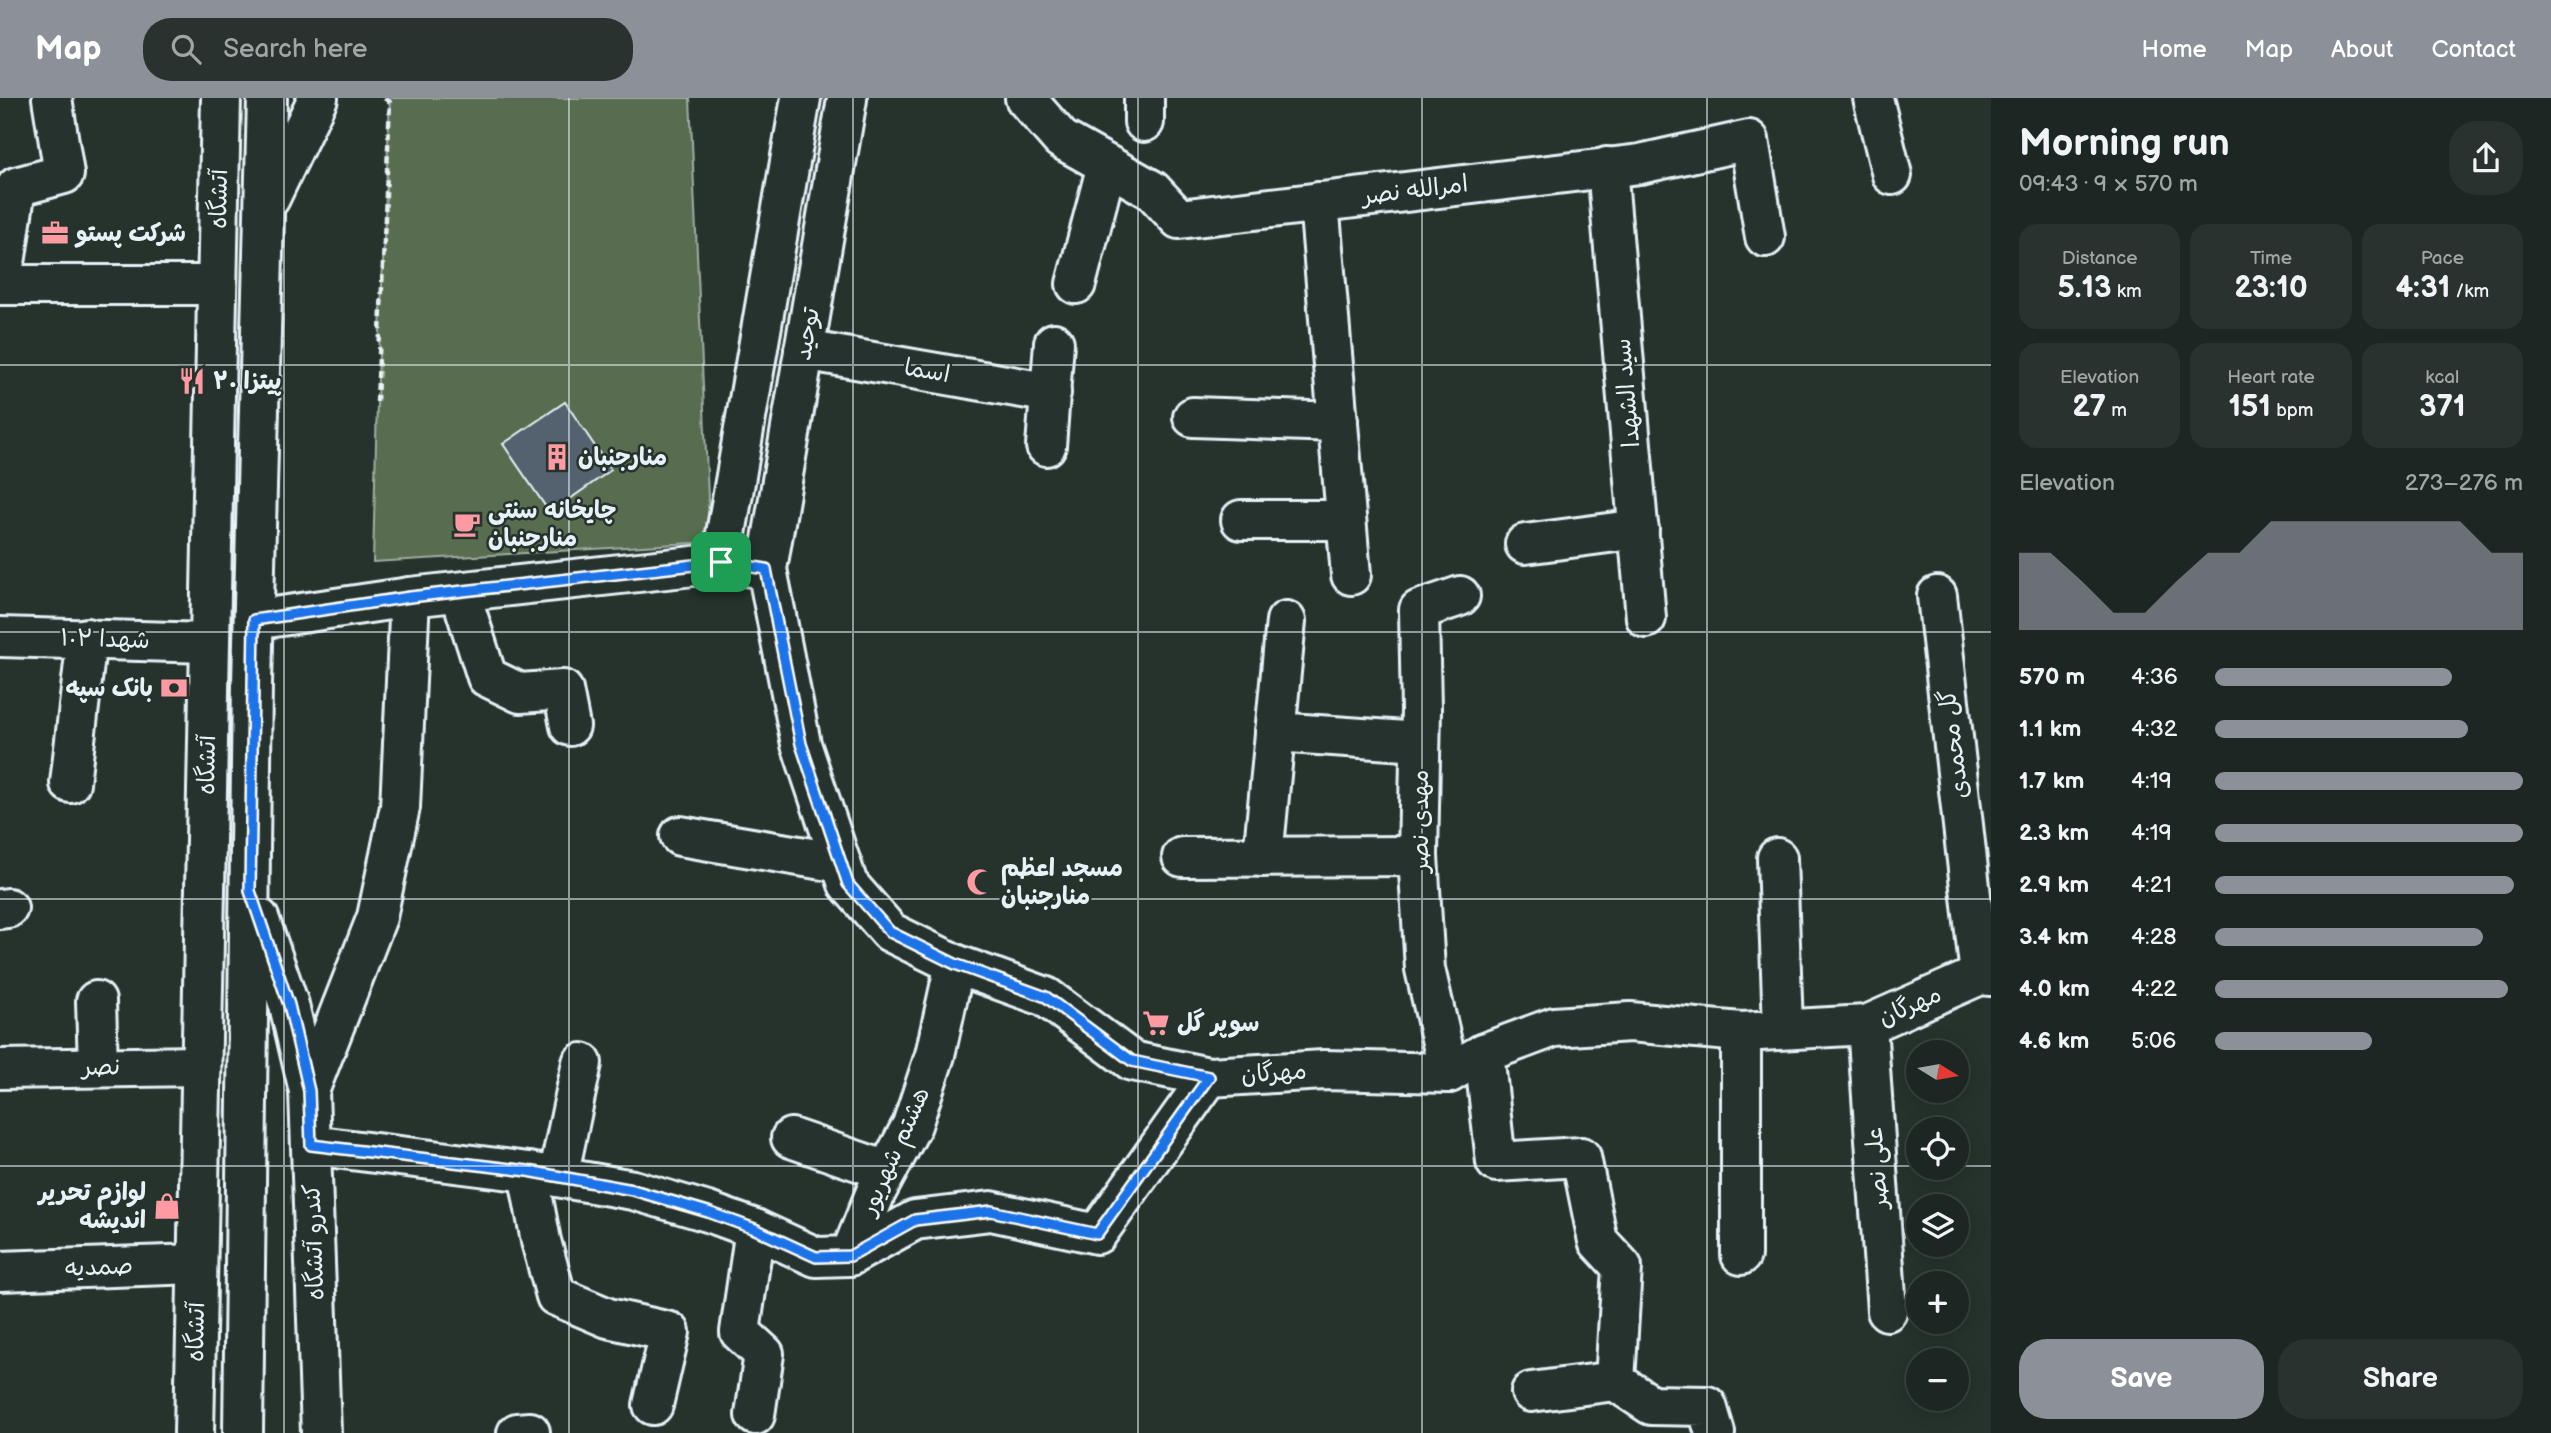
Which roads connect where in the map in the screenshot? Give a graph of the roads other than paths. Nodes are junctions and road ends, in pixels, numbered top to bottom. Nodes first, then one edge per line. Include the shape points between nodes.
1 (52, 98) edge
2 (221, 98) edge
3 (267, 98) edge
4 (318, 98) edge
5 (801, 98) edge
6 (841, 98) edge
7 (848, 98) edge
8 (1026, 98) edge
9 (1873, 98) edge
10 (1107, 165) junction
11 (1607, 167) junction
12 (1892, 175) dead end
13 (1319, 202) junction
14 (264, 209) junction
15 (1765, 237) dead end
16 (0, 277) edge
17 (1076, 284) dead end
18 (0, 285) edge
19 (217, 285) junction
20 (1054, 343) dead end
21 (804, 349) junction
22 (1051, 393) junction
23 (1194, 417) dead end
24 (1338, 422) junction
25 (1046, 446) dead end
26 (1241, 520) dead end
27 (1346, 520) junction
28 (1639, 529) junction
29 (1525, 544) dead end
30 (721, 562) junction
31 (766, 569) junction
32 (1351, 575) dead end
33 (460, 592) junction
34 (1460, 596) dead end
35 (1937, 596) dead end
36 (410, 597) junction
37 (1646, 618) dead end
38 (254, 620) junction
39 (1286, 621) dead end
40 (0, 637) edge
41 (87, 638) junction
42 (209, 643) junction
43 (570, 726) dead end
44 (1275, 732) junction
45 (1420, 742) junction
46 (71, 783) dead end
47 (680, 836) dead end
48 (1418, 856) junction
49 (1182, 857) dead end
50 (1263, 857) junction
51 (1777, 858) dead end
52 (841, 863) junction
53 (250, 891) junction
54 (955, 964) junction
55 (1985, 975) edge
56 (96, 1001) dead end
57 (1867, 1025) junction
58 (1783, 1028) junction
59 (1741, 1032) junction
60 (1484, 1053) junction
61 (582, 1063) dead end
62 (201, 1066) junction
63 (98, 1067) junction
64 (0, 1069) edge
65 (1450, 1073) junction
66 (1209, 1077) junction
67 (309, 1091) junction
68 (791, 1139) dead end
69 (311, 1145) junction
70 (887, 1171) junction
71 (543, 1174) junction
72 (755, 1229) junction
73 (1741, 1255) dead end
74 (850, 1256) junction
75 (197, 1264) junction
76 (0, 1270) edge
77 (1888, 1311) dead end
78 (1615, 1381) junction
79 (1531, 1392) dead end
80 (653, 1405) dead end
81 (755, 1415) dead end
82 (194, 1433) edge
83 (243, 1433) edge
84 (321, 1433) edge
85 (1715, 1433) edge

1 - 16 street via 64,174 16,187
2 - 19 street, آتشگاه
3 - 14 street, آتشگاه
4 - 14 street
5 - 30 street, توحید
6 - 7 street
7 - 21 street, توحید
8 - 10 street, امرالله نصر via 1061,139
9 - 12 street
10 - 13 street, امرالله نصر via 1152,190 1180,219
10 - 17 street
11 - 13 street, امرالله نصر
11 - 15 street, امرالله نصر via 1749,140
11 - 28 street, سید الشهدا
13 - 24 street
14 - 38 street, آتشگاه
18 - 19 street
19 - 42 street, آتشگاه
20 - 22 street
21 - 22 street, اسما
21 - 31 street, توحید
22 - 25 street
23 - 24 street
24 - 27 street
26 - 27 street
27 - 32 street
28 - 29 street
28 - 37 street, سید الشهدا
30 - 31 street
30 - 33 street
31 - 52 street, مهرگان via 801,744
33 - 36 street
33 - 43 street via 487,677 520,693 563,690
34 - 45 street, مهدی نصر via 1419,610
35 - 55 street, گل محمدی
36 - 38 street
36 - 67 street via 400,807 377,917
38 - 53 street, آتشگاه
39 - 44 street
40 - 41 street, شهدا ۱۰۲
41 - 42 street, شهدا ۱۰۲
41 - 46 street
42 - 62 street, آتشگاه
44 - 45 street
44 - 50 street
45 - 48 street, مهدی نصر
47 - 52 street
48 - 50 street
48 - 65 street, مهدی نصر via 1425,969
49 - 50 street
51 - 58 street
52 - 54 street, مهرگان via 848,884 890,932
53 - 67 street, کندرو آتشگاه via 289,1005
53 - 83 street, آتشگاه
54 - 66 street, مهرگان via 1046,997 1132,1061
54 - 70 street, هشتم شهریور via 924,1090 912,1125
55 - 57 street, مهرگان
56 - 63 street
57 - 58 street, مهرگان
57 - 77 street, علی نصر
58 - 59 street, مهرگان
59 - 60 street, مهرگان via 1630,1022 1553,1027
59 - 73 street
60 - 65 street, مهرگان
60 - 78 street via 1496,1163 1581,1157 1598,1241 1622,1267
61 - 71 street
62 - 63 street, نصر
62 - 75 street, آتشگاه
63 - 64 street, نصر
65 - 66 street, مهرگان via 1324,1070
66 - 74 street, هشتم شهریور via 1097,1234 991,1211 915,1220
67 - 69 street, کندرو آتشگاه
68 - 70 street
69 - 71 street, هشتم شهریور
69 - 84 street, کندرو آتشگاه
70 - 74 street, هشتم شهریور
71 - 72 street, هشتم شهریور via 633,1190
71 - 80 street via 541,1241 556,1296 608,1318 670,1332
72 - 74 street, هشتم شهریور via 816,1257
72 - 81 street via 740,1332 764,1354
75 - 76 street, صمدیه
75 - 82 street, آتشگاه
78 - 79 street
78 - 85 street via 1651,1405 1707,1406

